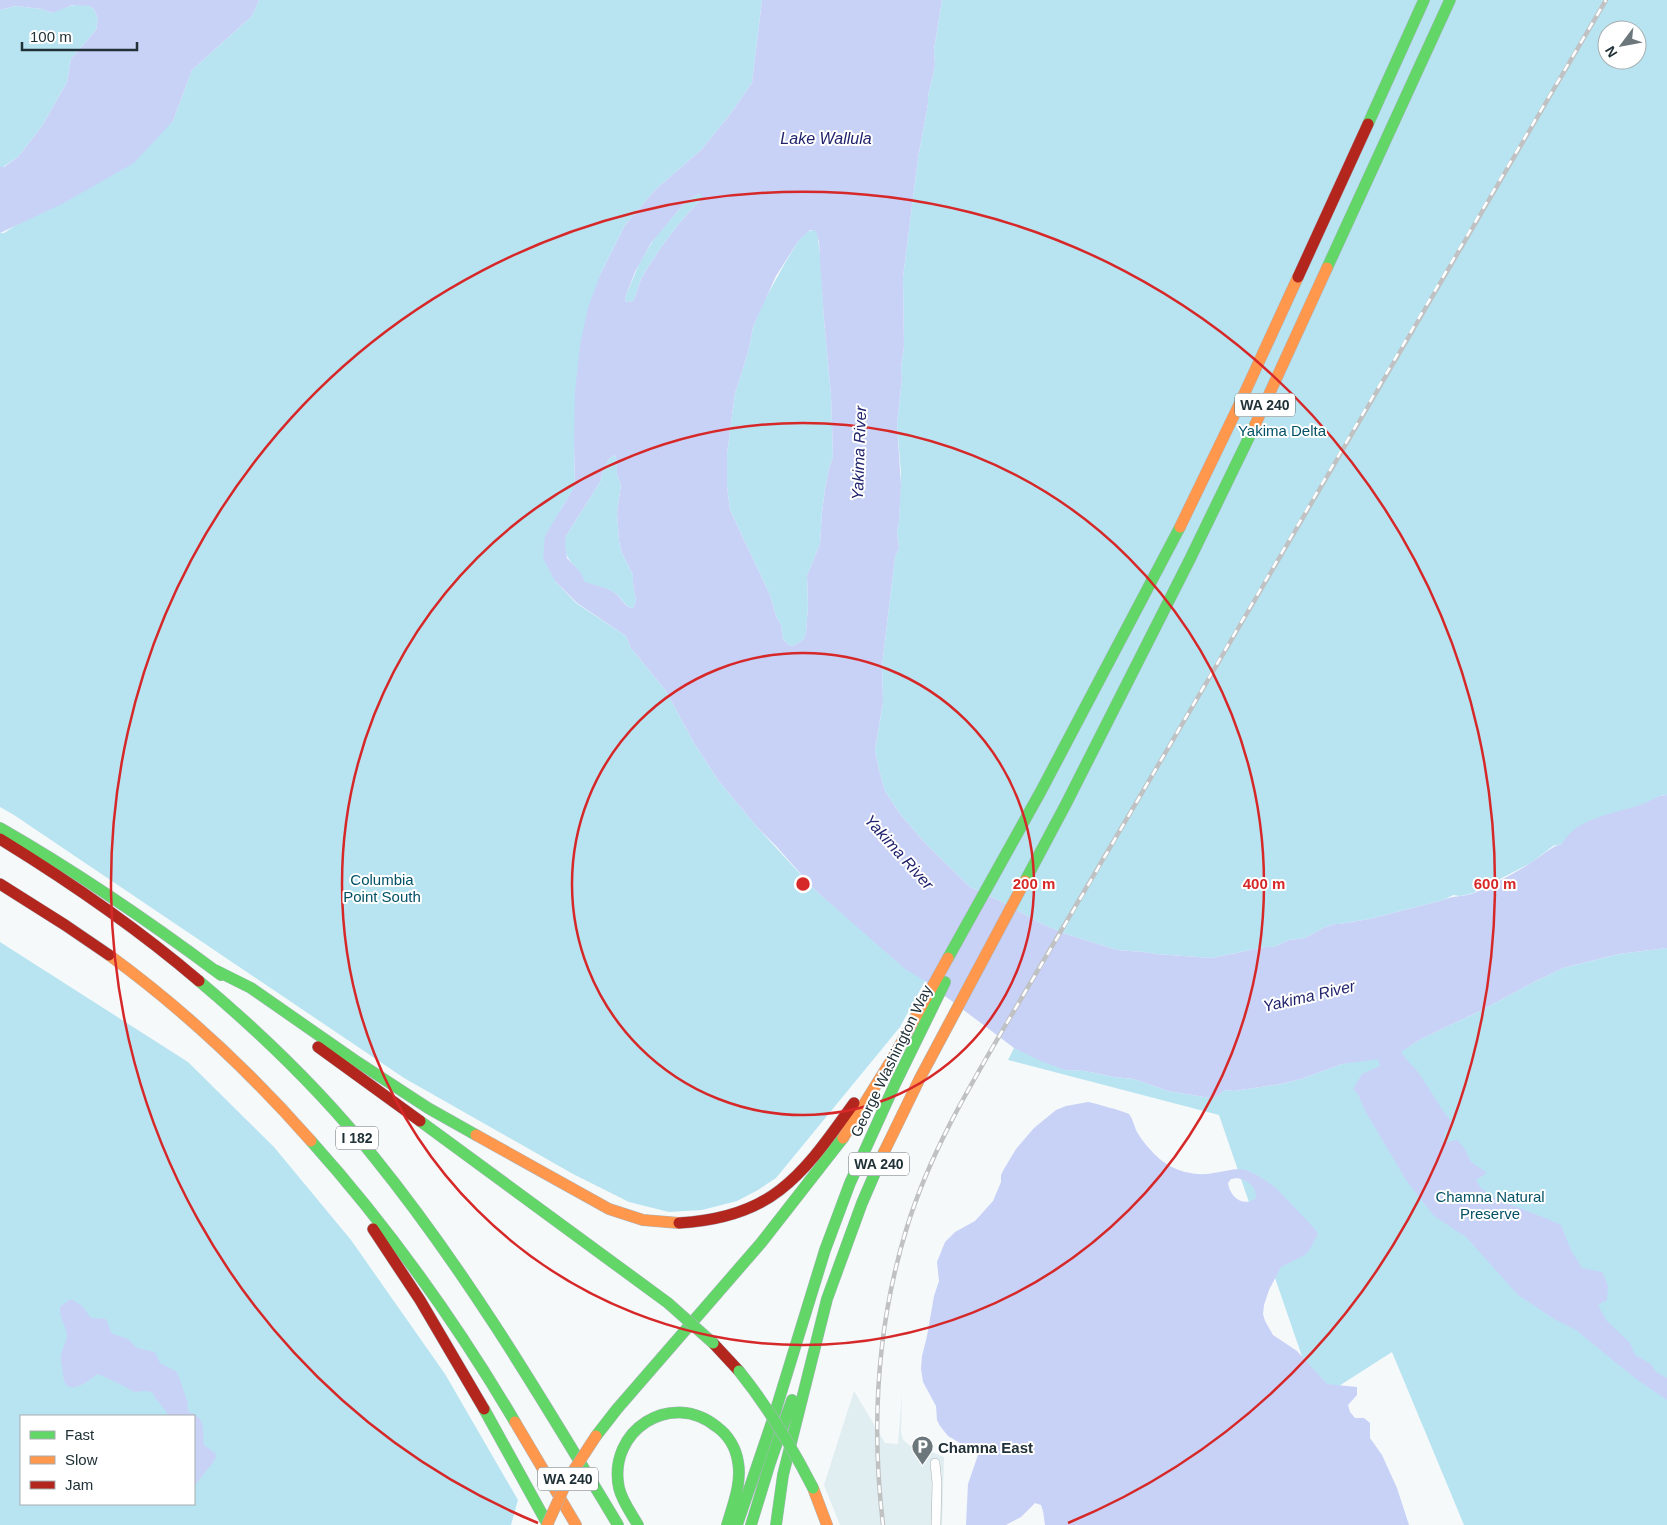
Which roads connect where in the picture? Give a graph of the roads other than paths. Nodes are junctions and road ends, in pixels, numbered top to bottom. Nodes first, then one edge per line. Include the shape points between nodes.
1 (1424, 0) edge
2 (1450, 0) edge
3 (0, 828) edge
4 (0, 840) edge
5 (0, 884) edge
6 (215, 970) junction
7 (918, 1023) junction
8 (904, 1036) junction
9 (281, 1109) junction
10 (827, 1299) junction
11 (935, 1463) dead end
12 (547, 1525) edge
13 (576, 1525) edge
14 (618, 1525) edge
15 (638, 1525) edge
16 (727, 1525) edge
17 (738, 1525) edge
18 (751, 1525) edge
19 (776, 1525) edge
20 (827, 1525) edge
21 (936, 1525) edge

1 - 7 highway, George Washington Way / WA 240 via 1173,541
2 - 10 highway, WA 240 via 1247,443 1186,568 1066,804 903,1110 862,1203
3 - 6 highway via 106,893
4 - 14 highway, I 182 via 91,898 161,949 260,1036 334,1112 414,1207 477,1295
5 - 9 highway, I 182 via 56,918 127,969 190,1021
6 - 8 highway via 251,988 428,1108 609,1208 663,1223 720,1218 781,1190 801,1170
6 - 20 highway, bridge via 668,1303 713,1343 762,1400 785,1435 813,1488
7 - 8 highway, WA 240
7 - 17 highway, George Washington Way via 825,1250
8 - 12 highway, WA 240, bridge via 855,1118 811,1180 596,1436 572,1472
9 - 12 highway via 355,1204 401,1270
9 - 13 highway, I 182 via 333,1164 444,1310
10 - 18 highway
10 - 19 highway, WA 240 via 783,1475
11 - 21 street via 938,1482
15 - 16 highway via 619,1488 617,1470 621,1453 628,1438 643,1423 677,1412 699,1416 710,1422 726,1436 734,1450 738,1477

